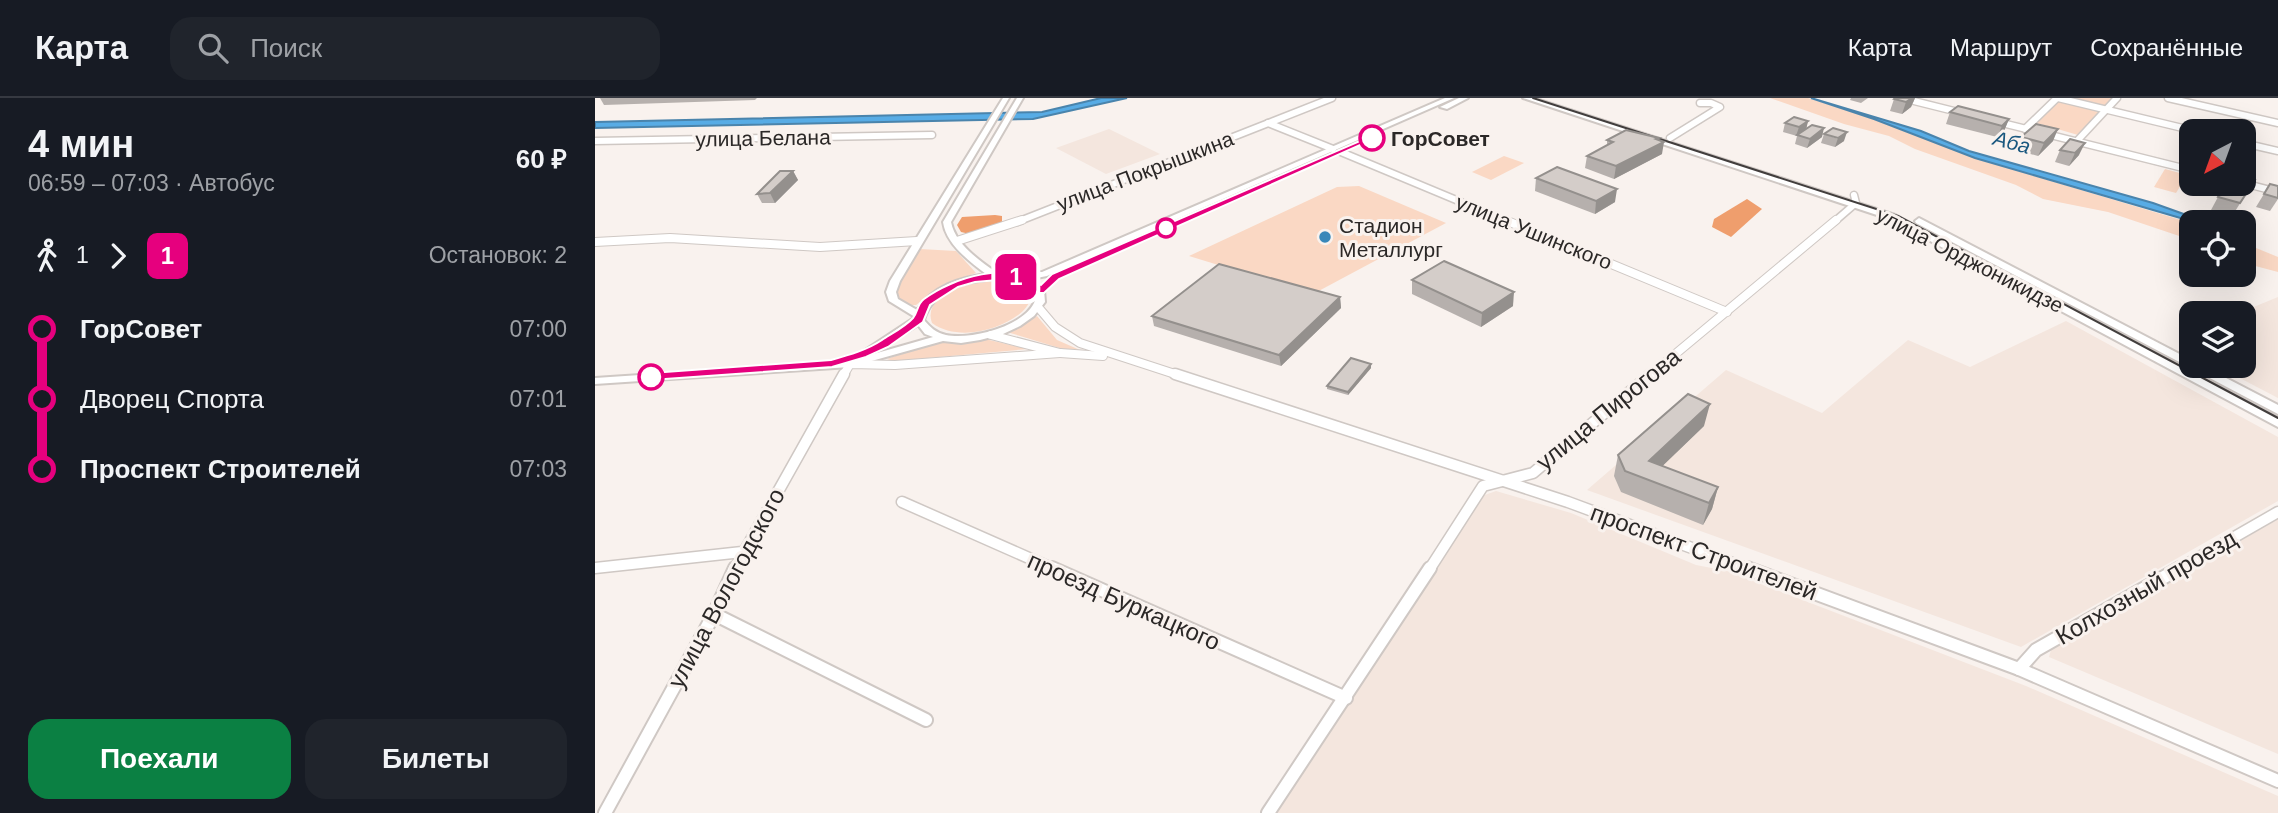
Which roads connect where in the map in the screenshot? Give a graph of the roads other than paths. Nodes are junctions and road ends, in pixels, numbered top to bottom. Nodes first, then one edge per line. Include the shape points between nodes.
1 (1332, 98) edge
2 (1451, 98) edge
3 (1465, 98) edge
4 (1526, 98) edge
5 (1544, 98) edge
6 (1902, 98) edge
7 (2057, 98) edge
8 (2117, 98) edge
9 (2168, 98) edge
10 (1003, 102) edge
11 (1018, 102) edge
12 (1700, 103) dead end
13 (2106, 110) junction
14 (1976, 116) edge
15 (1988, 120) edge
16 (1268, 123) junction
17 (2278, 123) edge
18 (1004, 126) joint
19 (2179, 127) edge
20 (2025, 129) junction
21 (932, 135) dead end
22 (1670, 138) junction
23 (595, 141) edge
24 (2077, 141) junction
25 (2256, 146) edge
26 (1337, 150) junction
27 (2278, 151) edge
28 (2179, 167) edge
29 (2256, 186) edge
30 (2278, 192) edge
31 (1855, 199) junction
32 (917, 241) junction
33 (957, 241) junction
34 (595, 242) edge
35 (995, 276) junction
36 (1023, 278) junction
37 (1040, 291) junction
38 (1038, 307) junction
39 (2089, 309) junction
40 (1727, 312) junction
41 (2075, 314) junction
42 (919, 317) junction
43 (991, 335) junction
44 (943, 338) junction
45 (2156, 345) junction
46 (2142, 351) junction
47 (1060, 352) junction
48 (1117, 357) junction
49 (2179, 360) edge
50 (850, 363) junction
51 (832, 364) junction
52 (2179, 364) edge
53 (2207, 378) edge
54 (2212, 378) edge
55 (595, 380) edge
56 (2278, 410) edge
57 (2278, 424) edge
58 (1500, 480) junction
59 (902, 502) dead end
60 (2278, 512) edge
61 (742, 552) junction
62 (595, 568) edge
63 (714, 614) junction
64 (2019, 669) junction
65 (1346, 698) junction
66 (926, 720) dead end
67 (2278, 781) edge
68 (605, 813) edge
69 (1268, 813) edge

1 - 16 street, улица Покрышкина
2 - 26 main road
3 - 26 main road
4 - 31 main road, улица Орджоникидзе
5 - 22 main road, улица Орджоникидзе
6 - 14 street
7 - 13 street
7 - 20 street
8 - 13 street
9 - 17 street
10 - 32 main road
11 - 18 main road
12 - 22 street via 1719,108
13 - 19 street
13 - 24 street
15 - 20 street
16 - 26 street, улица Ушинского
16 - 33 street, улица Покрышкина via 988,233
18 - 33 main road via 947,222
20 - 24 street
21 - 23 street, улица Белана
22 - 31 main road, улица Орджоникидзе
24 - 28 street
25 - 27 street
26 - 36 main road via 1044,274
26 - 37 main road via 1056,277
26 - 40 street, улица Ушинского
29 - 30 street
31 - 39 main road, улица Орджоникидзе via 1916,219
31 - 40 street, улица Пирогова
31 - 41 main road, улица Орджоникидзе
32 - 34 street via 820,247 670,238
32 - 42 main road via 891,292 894,301
33 - 35 main road
35 - 36 main road
35 - 42 main road via 937,293
36 - 37 main road
37 - 38 main road
38 - 43 main road via 1026,319
38 - 48 street via 1066,336
39 - 41 street
39 - 45 main road, улица Орджоникидзе
40 - 58 street, улица Пирогова via 1533,473
41 - 46 main road, улица Орджоникидзе
42 - 44 main road via 922,327
42 - 51 main road via 884,344
43 - 44 main road
43 - 47 street
44 - 50 main road
45 - 46 street
45 - 49 main road, улица Орджоникидзе
46 - 52 main road, улица Орджоникидзе
47 - 48 street
47 - 50 street via 895,365
48 - 58 street, проспект Строителей
50 - 51 main road
50 - 61 street, улица Вологодского
51 - 55 main road
53 - 57 main road, улица Орджоникидзе
54 - 56 main road, улица Орджоникидзе
58 - 64 street, проспект Строителей
58 - 65 street, улица Пирогова via 1483,486 1472,501
59 - 65 street, проезд Буркацкого
60 - 64 street, Колхозный проезд via 2036,650
61 - 62 street
61 - 63 street, улица Вологодского
63 - 66 street
63 - 68 street, улица Вологодского
64 - 67 street, проспект Строителей
65 - 69 street, улица Пирогова

